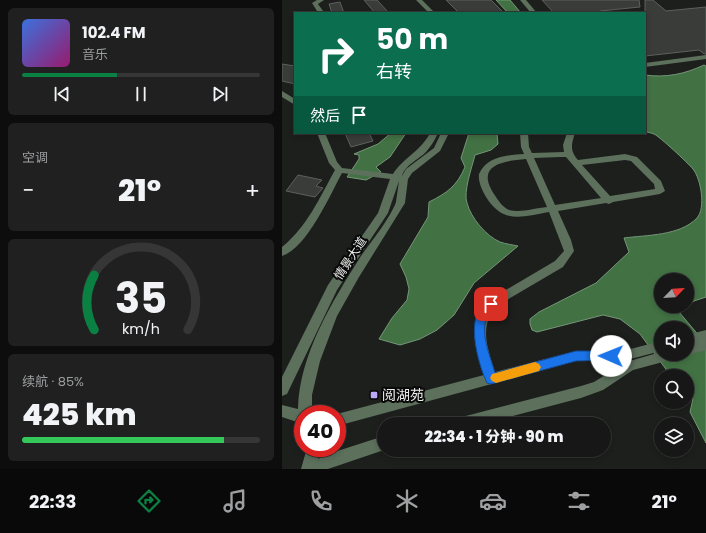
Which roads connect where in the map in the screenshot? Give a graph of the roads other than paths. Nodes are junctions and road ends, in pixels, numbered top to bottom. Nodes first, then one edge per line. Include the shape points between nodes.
1 (321, 0) edge
2 (411, 0) edge
3 (419, 0) edge
4 (523, 0) edge
5 (320, 12) edge
6 (423, 12) edge
7 (431, 12) edge
8 (533, 12) edge
9 (706, 57) edge
10 (646, 65) edge
11 (282, 93) edge
12 (294, 102) edge
13 (321, 134) edge
14 (433, 134) edge
15 (444, 134) edge
16 (524, 134) edge
17 (571, 134) edge
18 (568, 154) junction
19 (530, 157) junction
20 (577, 163) junction
21 (343, 170) junction
22 (399, 178) junction
23 (609, 201) junction
24 (553, 209) junction
25 (282, 252) edge
26 (706, 335) edge
27 (694, 338) edge
28 (706, 345) edge
29 (694, 348) edge
30 (654, 352) edge
31 (650, 355) junction
32 (654, 355) edge
33 (491, 379) junction
34 (282, 390) edge
35 (305, 405) edge
36 (282, 411) edge
37 (294, 413) edge
38 (485, 417) edge
39 (346, 418) edge
40 (377, 445) edge
41 (311, 457) edge
42 (308, 469) edge
43 (314, 469) edge

1 - 5 street via 315,3
2 - 6 street
3 - 7 street
4 - 8 street
9 - 10 street
11 - 12 street
13 - 21 street via 333,163
14 - 22 street, 情景大道 via 425,149 400,169
15 - 22 street, 情景大道 via 437,149
16 - 19 street via 525,146
17 - 18 street via 567,146
18 - 19 street
18 - 20 street
19 - 24 street
19 - 24 street via 494,162 486,168 483,177 490,196 498,207 506,212 526,213
20 - 23 street
20 - 23 street via 624,157 634,159 658,183 660,192
21 - 22 street
21 - 25 street via 304,231
22 - 34 street, 情景大道 via 383,213 332,288
22 - 35 street, 情景大道 via 400,203 345,290 315,354
23 - 24 street
24 - 33 street via 569,251 559,264 491,304 483,312 480,342
26 - 27 street
28 - 29 street
30 - 31 street
31 - 32 street
31 - 33 street via 576,356
31 - 38 street via 598,386
33 - 39 street
36 - 37 street
40 - 43 street via 328,461
41 - 42 street

